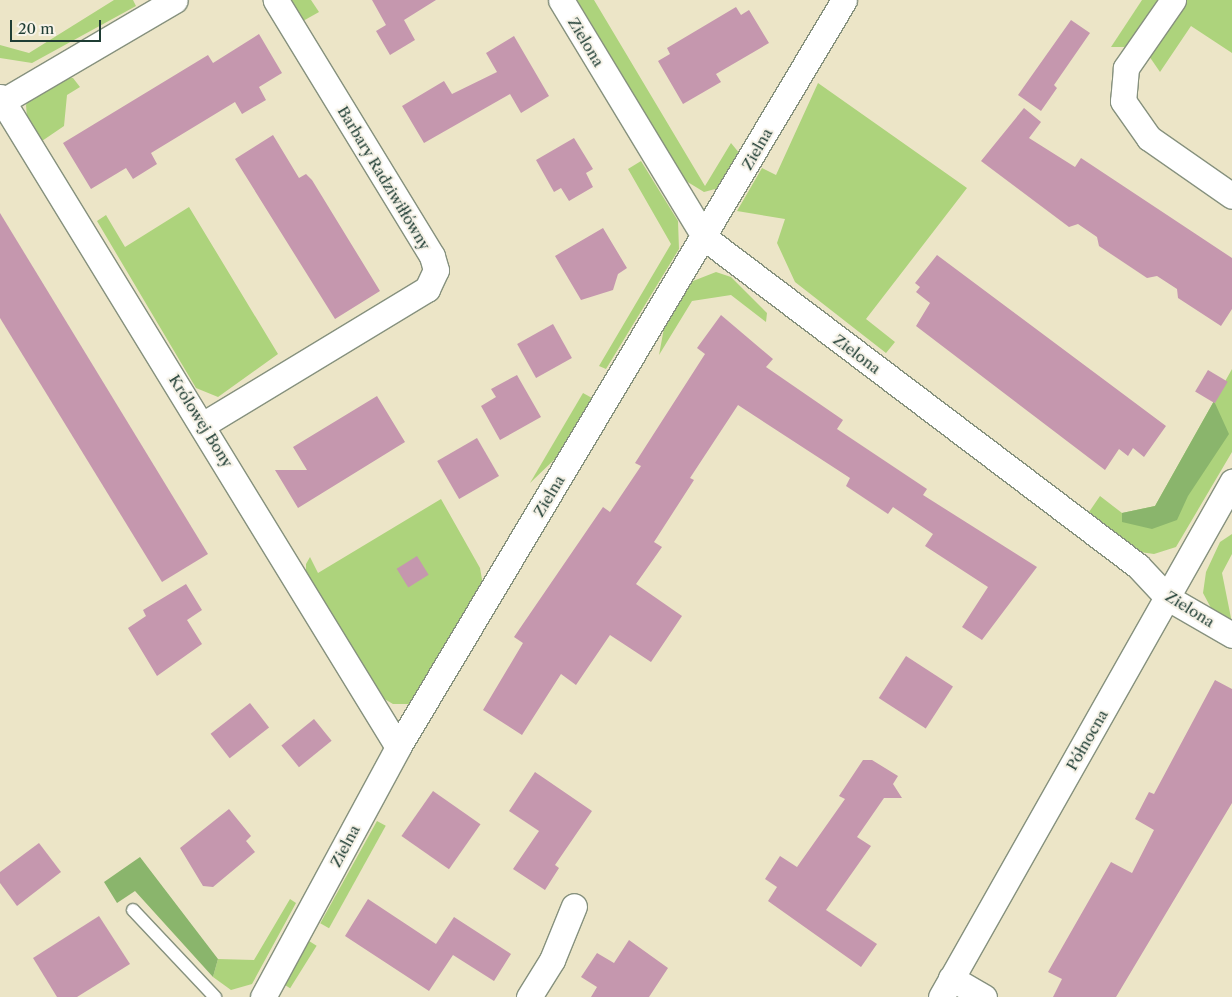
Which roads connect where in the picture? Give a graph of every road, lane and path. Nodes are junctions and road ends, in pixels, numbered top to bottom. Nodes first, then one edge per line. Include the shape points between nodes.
1 (175, 0) edge
2 (276, 0) edge
3 (561, 0) edge
4 (844, 0) edge
5 (1173, 0) edge
6 (1, 99) edge
7 (1232, 196) edge
8 (705, 238) junction
9 (204, 424) junction
10 (1232, 482) edge
11 (1168, 598) junction
12 (1232, 635) edge
13 (398, 747) junction
14 (574, 906) dead end
15 (133, 910) dead end
16 (946, 988) edge
17 (215, 997) edge
18 (263, 997) edge
19 (529, 997) edge
20 (984, 997) edge

1 - 6 street
2 - 9 street, Barbary Radziwiłłówny via 432,256 436,270 427,289
3 - 8 street, Zielona
4 - 8 street, Zielna
5 - 7 street via 1126,68 1123,100 1140,129
6 - 9 street, Królowej Bony
8 - 11 street, Zielona via 1138,566
8 - 13 street, Zielna
9 - 13 street, Królowej Bony
10 - 11 street, Północna
11 - 12 street, Zielona
11 - 16 street, Północna
13 - 18 street, Zielna
14 - 19 street via 552,960
15 - 17 lane
16 - 20 street

